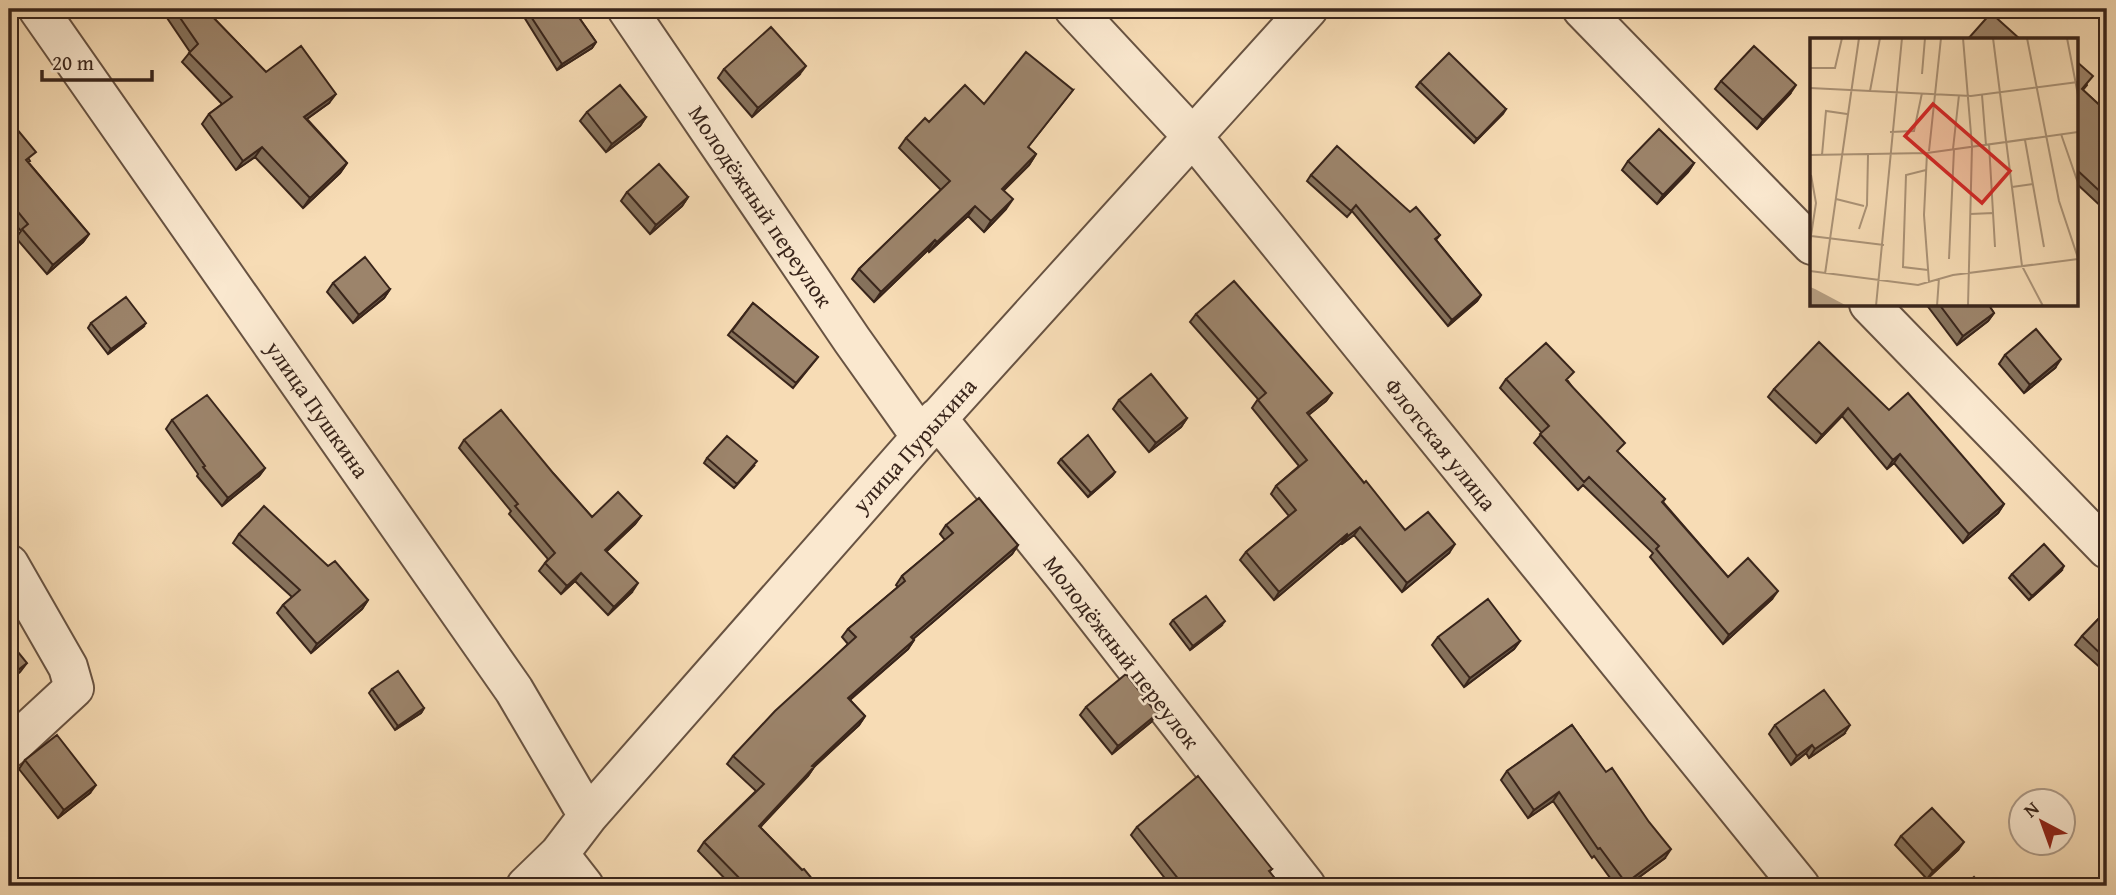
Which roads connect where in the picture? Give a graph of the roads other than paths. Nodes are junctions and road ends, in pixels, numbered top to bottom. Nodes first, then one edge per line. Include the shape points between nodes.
1 (38, 9) edge
2 (627, 9) edge
3 (1074, 9) edge
4 (1308, 9) edge
5 (1582, 9) edge
6 (1193, 137) junction
7 (1810, 244) edge
8 (1871, 306) edge
9 (929, 428) junction
10 (2107, 549) edge
11 (9, 564) edge
12 (9, 748) edge
13 (588, 816) junction
14 (559, 854) junction
15 (526, 886) edge
16 (584, 886) edge
17 (1306, 886) edge
18 (1800, 886) edge

1 - 13 street, улица Пушкина via 514,690
2 - 9 street, Молодёжный переулок via 844,329
3 - 6 street, Флотская улица
4 - 6 street, улица Пурыхина
5 - 7 street
6 - 9 street, улица Пурыхина
6 - 18 street, Флотская улица
8 - 10 street
9 - 13 street, улица Пурыхина
9 - 17 street, Молодёжный переулок via 1074,589
11 - 12 street via 68,667 74,688
13 - 14 street, улица Пурыхина
14 - 15 street, улица Пурыхина
14 - 16 street

